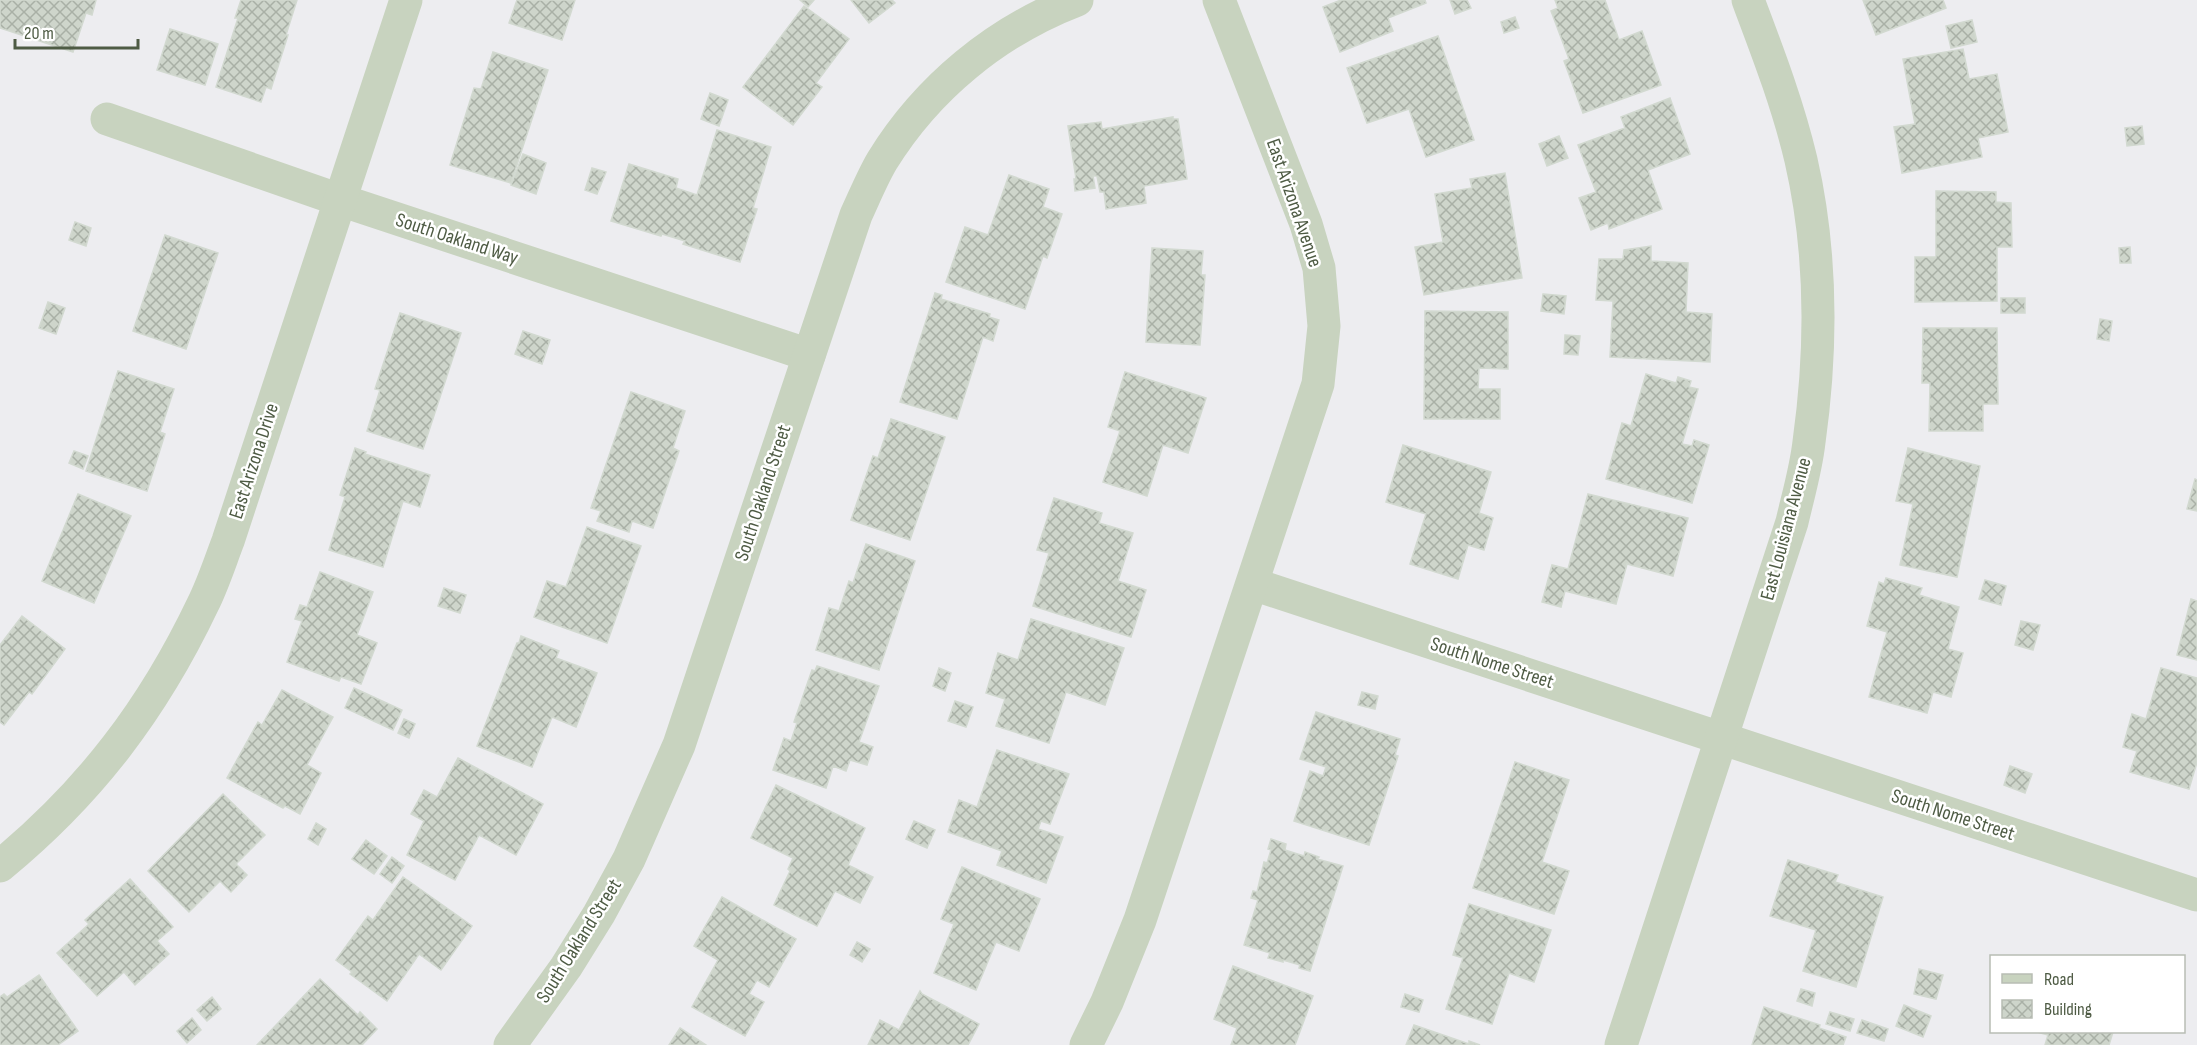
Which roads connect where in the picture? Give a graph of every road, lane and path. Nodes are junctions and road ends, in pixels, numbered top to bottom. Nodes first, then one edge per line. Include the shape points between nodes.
1 (406, 0) edge
2 (1077, 0) edge
3 (1219, 0) edge
4 (1748, 0) edge
5 (107, 118) dead end
6 (340, 200) junction
7 (809, 355) junction
8 (1253, 584) junction
9 (1722, 740) junction
10 (0, 866) edge
11 (2197, 895) edge
12 (510, 1045) edge
13 (1086, 1045) edge
14 (1621, 1045) edge

1 - 6 street, East Arizona Drive
2 - 7 street, South Oakland Street via 1002,37 956,72 915,115 881,162 856,215
3 - 8 street, East Arizona Avenue via 1305,224 1319,268 1324,326 1318,384
4 - 9 street, East Louisiana Avenue via 1780,83 1802,162 1814,242 1818,343 1809,444 1792,522
5 - 6 street, South Oakland Way
6 - 7 street, South Oakland Way
6 - 10 street, East Arizona Drive via 204,603 170,668 131,729 85,786
7 - 12 street, South Oakland Street via 679,745 599,914
8 - 9 street, South Nome Street
8 - 13 street via 1140,920
9 - 11 street, South Nome Street
9 - 14 street, East Louisiana Avenue

